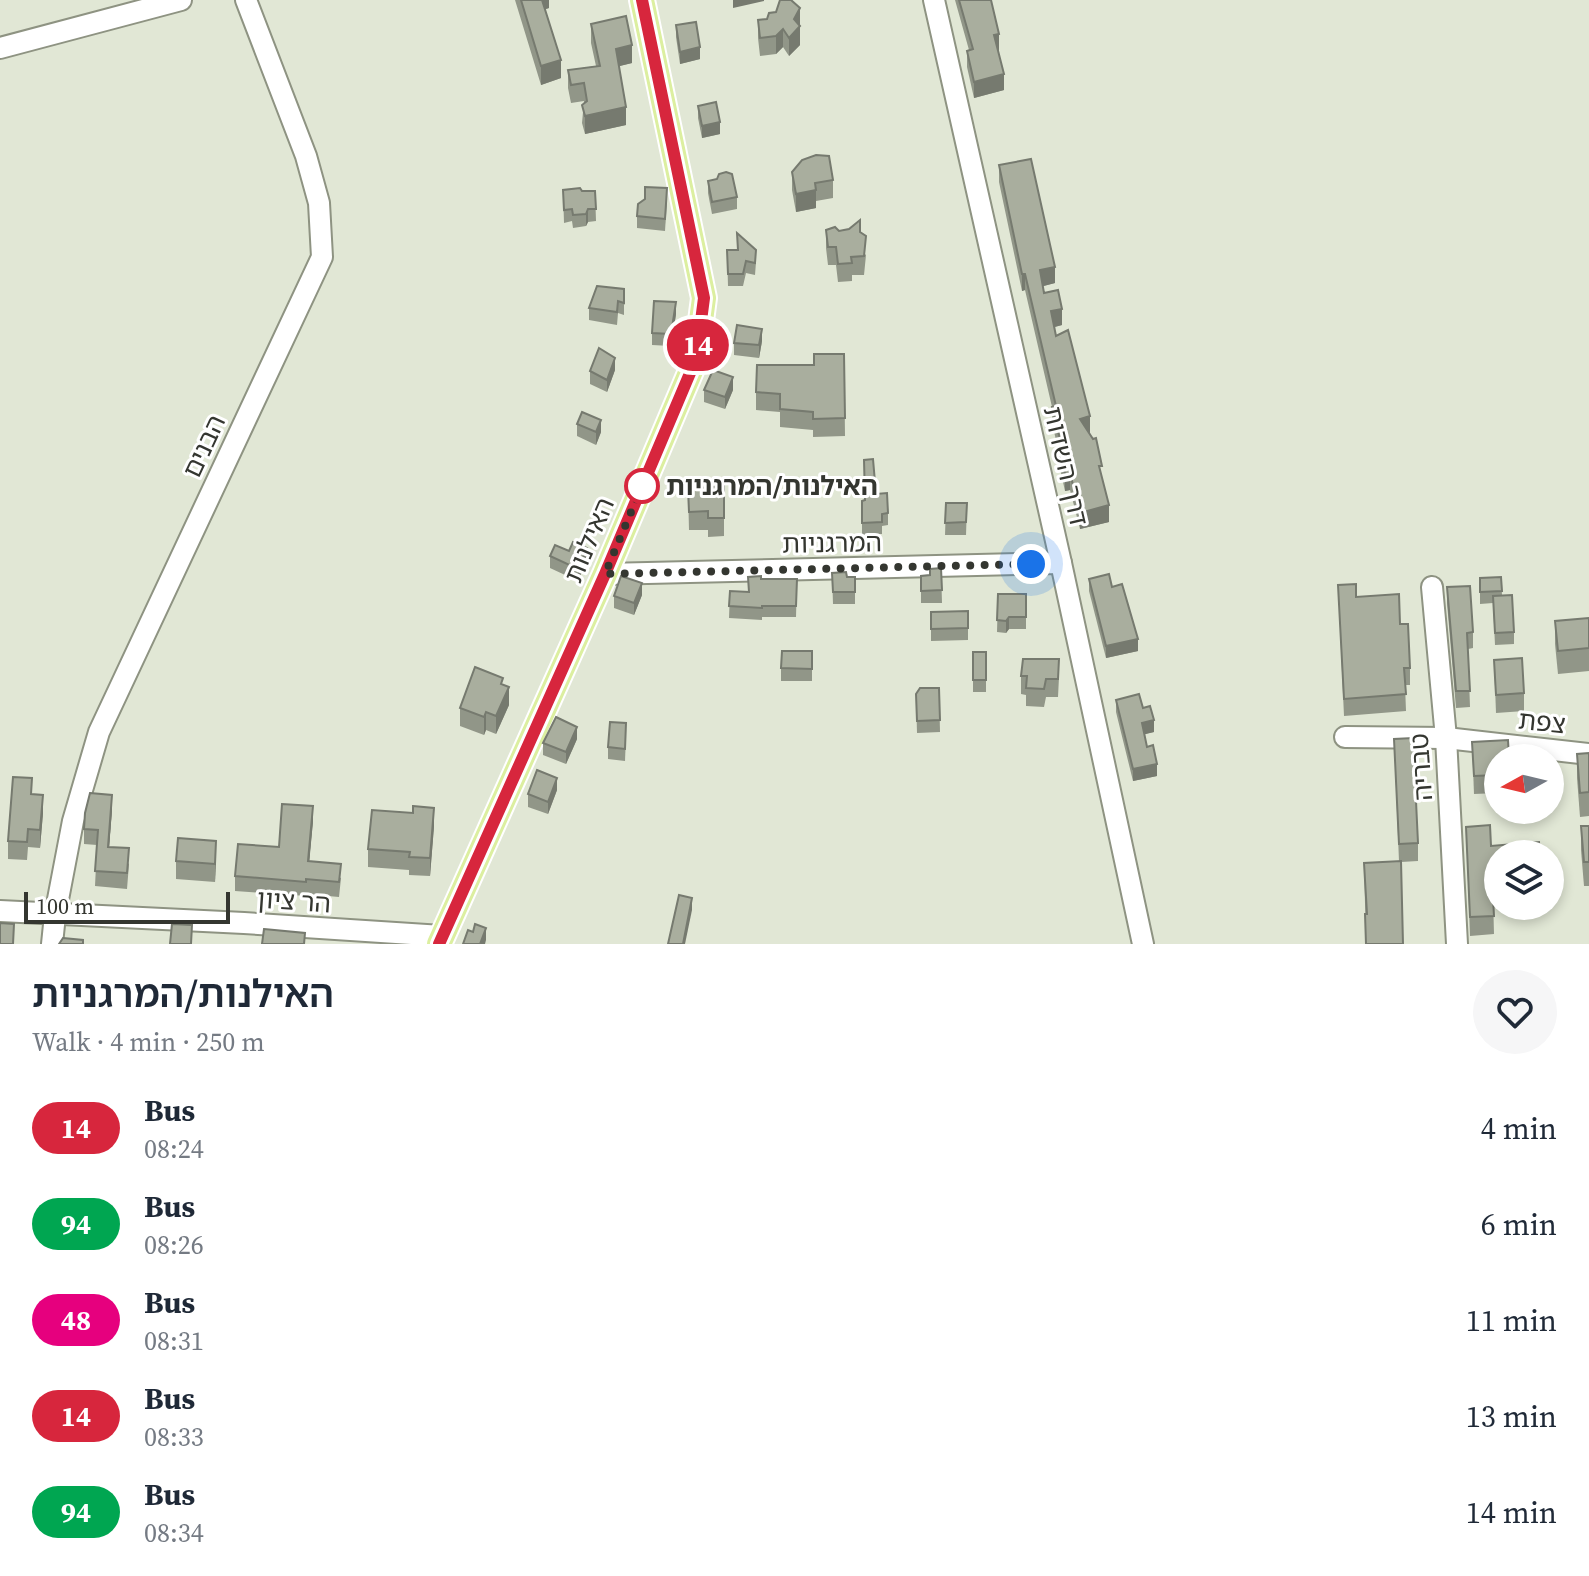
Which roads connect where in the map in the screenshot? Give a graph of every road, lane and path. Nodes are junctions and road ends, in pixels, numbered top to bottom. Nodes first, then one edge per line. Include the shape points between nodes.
1 (181, 0) edge
2 (246, 0) edge
3 (642, 0) edge
4 (934, 0) edge
5 (0, 48) edge
6 (1061, 563) junction
7 (605, 574) junction
8 (1432, 587) dead end
9 (1345, 737) dead end
10 (1446, 738) junction
11 (1589, 754) edge
12 (0, 911) edge
13 (55, 915) junction
14 (243, 934) edge
15 (440, 940) edge
16 (52, 944) edge
17 (1143, 944) edge
18 (1457, 944) edge

1 - 5 street
2 - 13 street, הבנים via 306,156 319,203 322,257 99,732 73,821
3 - 7 main road, האילנות via 704,298 696,359
4 - 6 street, דרך השדות
6 - 7 street, המרגניות
6 - 17 street, דרך השדות
7 - 15 main road, האילנות
8 - 10 street, טבריה
9 - 10 street, צפת
10 - 11 street, צפת
10 - 18 street, טבריה
12 - 13 street, הר ציון
13 - 14 street, הר ציון
13 - 16 street, הבנים
14 - 15 street, הר ציון

